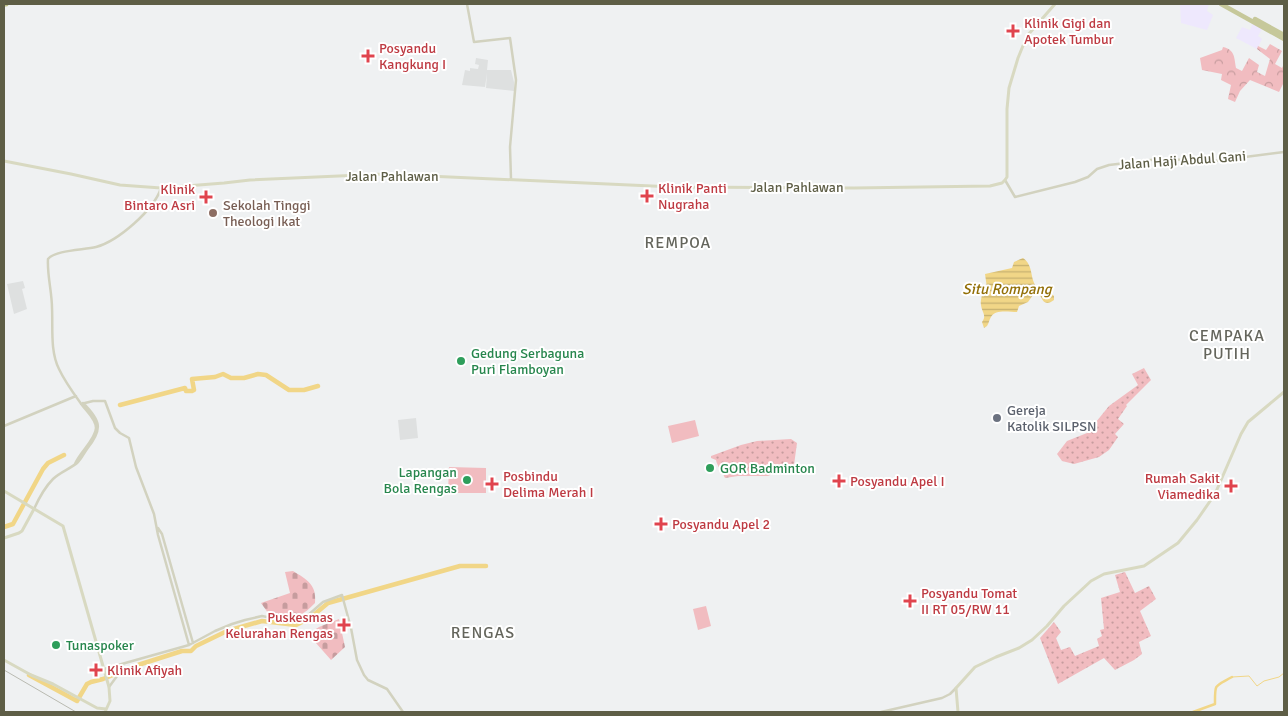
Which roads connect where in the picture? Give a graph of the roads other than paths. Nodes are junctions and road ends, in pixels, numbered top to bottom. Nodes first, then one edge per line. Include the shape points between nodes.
1 (467, 4) edge
2 (1055, 4) edge
3 (1221, 4) edge
4 (1228, 4) edge
5 (1284, 35) edge
6 (1284, 39) edge
7 (1284, 152) edge
8 (4, 161) edge
9 (511, 179) junction
10 (1005, 180) junction
11 (161, 188) junction
12 (1284, 392) edge
13 (77, 397) junction
14 (82, 403) junction
15 (4, 426) edge
16 (4, 491) edge
17 (28, 505) junction
18 (34, 509) junction
19 (31, 516) junction
20 (4, 538) edge
21 (191, 644) junction
22 (4, 660) edge
23 (123, 665) junction
24 (104, 669) junction
25 (109, 687) junction
26 (956, 688) junction
27 (88, 703) junction
28 (106, 711) edge
29 (94, 712) edge
30 (403, 712) edge
31 (881, 712) edge
32 (958, 712) edge

1 - 9 street via 474,42 510,38 516,80 510,147
2 - 10 main road via 1025,39 1009,88
3 - 6 highway
4 - 5 highway
7 - 10 street, Jalan Haji Abdul Gani via 1214,161 1159,159 1109,165 1075,182 1015,197
8 - 11 main road, Jalan Pahlawan via 120,185
9 - 10 main road, Jalan Pahlawan via 674,187 842,188 984,186
9 - 11 main road, Jalan Pahlawan via 384,174
11 - 13 street via 156,199 124,232 99,246 48,256 55,356 59,369
12 - 26 main road via 1248,422 1212,500 1178,543 1144,566 1094,579 1032,640 975,667
13 - 14 street
13 - 15 street
14 - 18 street via 96,427 94,434 75,464 46,487
14 - 21 street via 105,401 118,431 129,438
16 - 17 main road
17 - 18 main road
17 - 19 main road
18 - 19 main road
18 - 24 main road via 63,526
19 - 20 main road via 19,534
21 - 23 street
21 - 30 street via 232,624 262,616 294,621 307,616 323,602 342,596 357,660 364,675 367,680 388,689
22 - 27 main road
23 - 24 street
23 - 25 street
24 - 25 main road
25 - 28 main road via 110,700
26 - 31 street via 937,700
26 - 32 main road
27 - 28 main road
27 - 29 main road

